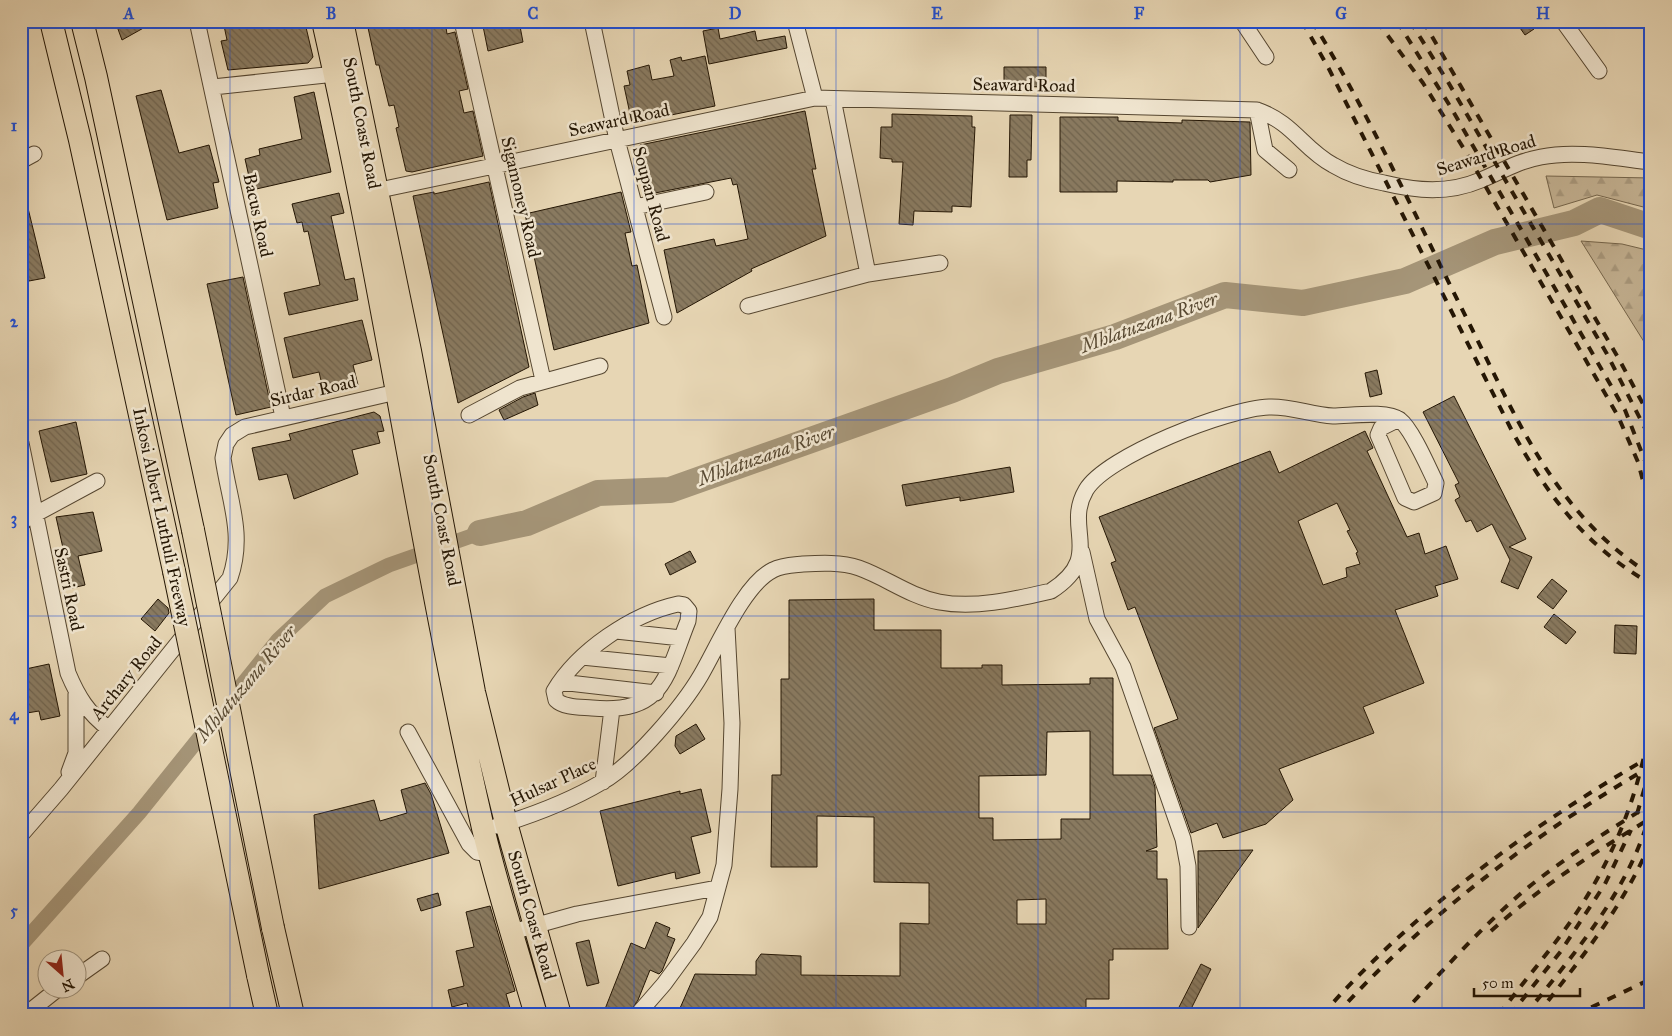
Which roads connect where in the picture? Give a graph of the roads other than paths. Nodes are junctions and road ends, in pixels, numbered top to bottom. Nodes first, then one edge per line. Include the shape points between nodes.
1 (51, 21) edge
2 (82, 21) edge
3 (197, 21) edge
4 (323, 21) edge
5 (342, 21) edge
6 (462, 21) edge
7 (592, 21) edge
8 (795, 21) edge
9 (1242, 21) edge
10 (1563, 21) edge
11 (1266, 57) dead end
12 (1600, 72) dead end
13 (335, 74) junction
14 (213, 87) junction
15 (815, 98) junction
16 (833, 99) junction
17 (1257, 110) junction
18 (617, 140) junction
19 (1651, 162) edge
20 (494, 166) junction
21 (1288, 170) dead end
22 (376, 191) junction
23 (706, 192) dead end
24 (635, 208) junction
25 (940, 263) dead end
26 (868, 274) junction
27 (748, 306) dead end
28 (664, 317) dead end
29 (600, 366) dead end
30 (543, 380) junction
31 (407, 389) junction
32 (469, 415) dead end
33 (283, 417) junction
34 (1399, 419) junction
35 (21, 443) edge
36 (226, 444) joint
37 (97, 481) dead end
38 (35, 515) junction
39 (21, 522) edge
40 (1082, 552) junction
41 (727, 628) junction
42 (616, 631) junction
43 (682, 638) junction
44 (582, 657) junction
45 (671, 666) junction
46 (560, 682) junction
47 (656, 693) junction
48 (76, 694) junction
49 (464, 694) junction
50 (612, 709) junction
51 (109, 729) junction
52 (408, 732) dead end
53 (603, 782) junction
54 (61, 789) junction
55 (506, 824) junction
56 (484, 830) junction
57 (21, 835) edge
58 (490, 854) junction
59 (717, 888) junction
60 (536, 925) junction
61 (1189, 927) dead end
62 (512, 932) junction
63 (102, 959) dead end
64 (88, 969) edge
65 (283, 969) junction
66 (47, 998) edge
67 (559, 1011) edge
68 (536, 1014) edge
69 (26, 1015) edge
70 (268, 1015) edge
71 (293, 1015) edge
72 (307, 1015) edge
73 (637, 1015) edge

1 - 70 highway, Inkosi Albert Luthuli Freeway, bridge via 80,140
2 - 65 highway, Inkosi Albert Luthuli Freeway, bridge via 193,530
3 - 14 street, Bacus Road
4 - 13 highway, South Coast Road
5 - 22 highway, South Coast Road
6 - 20 street, Sigamoney Road
7 - 18 street, Soupan Road
8 - 15 street
9 - 11 street
10 - 12 street
13 - 14 street
13 - 31 highway, South Coast Road
14 - 33 street, Bacus Road
15 - 16 street, Seaward Road
15 - 18 street, Seaward Road
16 - 17 street, Seaward Road
16 - 26 street
17 - 19 street, Seaward Road via 1286,124 1333,165 1382,183 1420,190 1441,191 1462,186 1510,165 1542,156 1573,154
17 - 21 street via 1265,150
18 - 20 street, Seaward Road
18 - 24 street, Soupan Road
20 - 22 street, Seaward Road
20 - 30 street, Sigamoney Road
22 - 31 highway, South Coast Road
23 - 24 street
24 - 28 street, Soupan Road
25 - 26 street
26 - 27 street
29 - 30 street
30 - 32 street via 520,388
31 - 33 street, Sirdar Road
31 - 49 highway, South Coast Road
33 - 36 street, Sirdar Road via 245,427 232,435
34 - 34 street via 1436,483 1434,493 1414,502 1405,498 1378,435 1381,428
34 - 40 street via 1378,415 1331,416 1293,408 1266,407 1179,434 1120,461 1102,472 1086,490 1078,510
35 - 38 street, Sastri Road
36 - 51 street, Archary Road via 223,458 238,539 237,558 230,578
37 - 38 street
38 - 39 street
38 - 48 street, Sastri Road via 68,673
40 - 41 street, Hulsar Place via 1075,569 1051,591 965,605 917,596 859,568 841,564 784,566 755,584
40 - 61 street via 1096,619 1123,667 1183,839 1188,866
41 - 53 street, Hulsar Place via 684,701 632,757
41 - 59 street via 732,680 730,789 724,864
42 - 43 street
42 - 43 street via 678,604 684,606 689,614
42 - 44 street
43 - 45 street
44 - 45 street
44 - 46 street
45 - 47 street
46 - 47 street
46 - 50 street via 554,696 559,703
47 - 50 street via 632,706
48 - 51 street, Sastri Road via 85,708
48 - 54 street via 76,754
49 - 55 highway, South Coast Road
49 - 56 highway, South Coast Road
50 - 53 street
51 - 54 street, Archary Road
52 - 58 street via 469,844 478,852
53 - 55 street, Hulsar Place
54 - 57 street, Archary Road
55 - 56 street, Hulsar Place
55 - 60 highway, South Coast Road
56 - 58 highway, South Coast Road
58 - 62 highway, South Coast Road
59 - 60 street via 577,914
59 - 73 street via 710,917 694,943
60 - 62 street
60 - 67 highway, South Coast Road
62 - 68 highway, South Coast Road
63 - 64 street
65 - 71 highway, Inkosi Albert Luthuli Freeway
65 - 72 highway
66 - 69 street
67 - 68 highway

